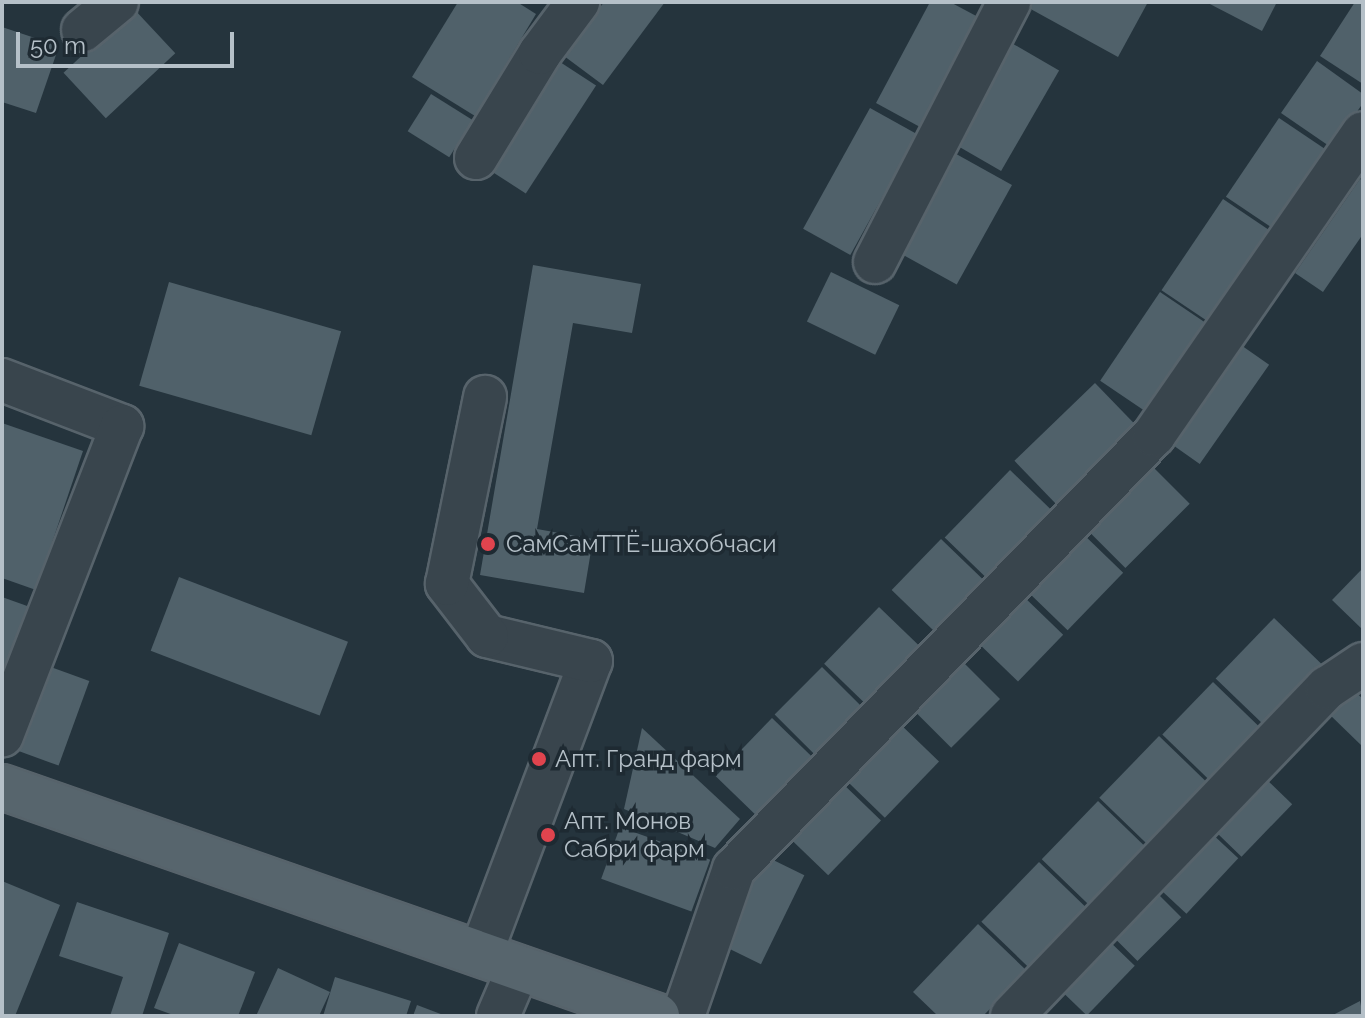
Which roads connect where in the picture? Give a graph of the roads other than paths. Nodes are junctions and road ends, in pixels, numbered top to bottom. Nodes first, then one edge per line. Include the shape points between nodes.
1 (117, 2) edge
2 (578, 2) edge
3 (1009, 2) edge
4 (83, 30) dead end
5 (1363, 133) edge
6 (476, 158) dead end
7 (875, 262) dead end
8 (2, 380) edge
9 (485, 397) dead end
10 (1363, 664) edge
11 (2, 736) edge
12 (2, 787) edge
13 (500, 960) junction
14 (498, 1016) edge
15 (657, 1016) edge
16 (683, 1016) edge
17 (1012, 1016) edge

1 - 4 street
2 - 6 street
3 - 7 street
5 - 16 street via 1154,435 734,869
8 - 11 street via 122,426
9 - 13 street via 447,584 487,636 591,661
10 - 17 street via 1327,688
12 - 13 main road
13 - 14 street
13 - 15 main road

